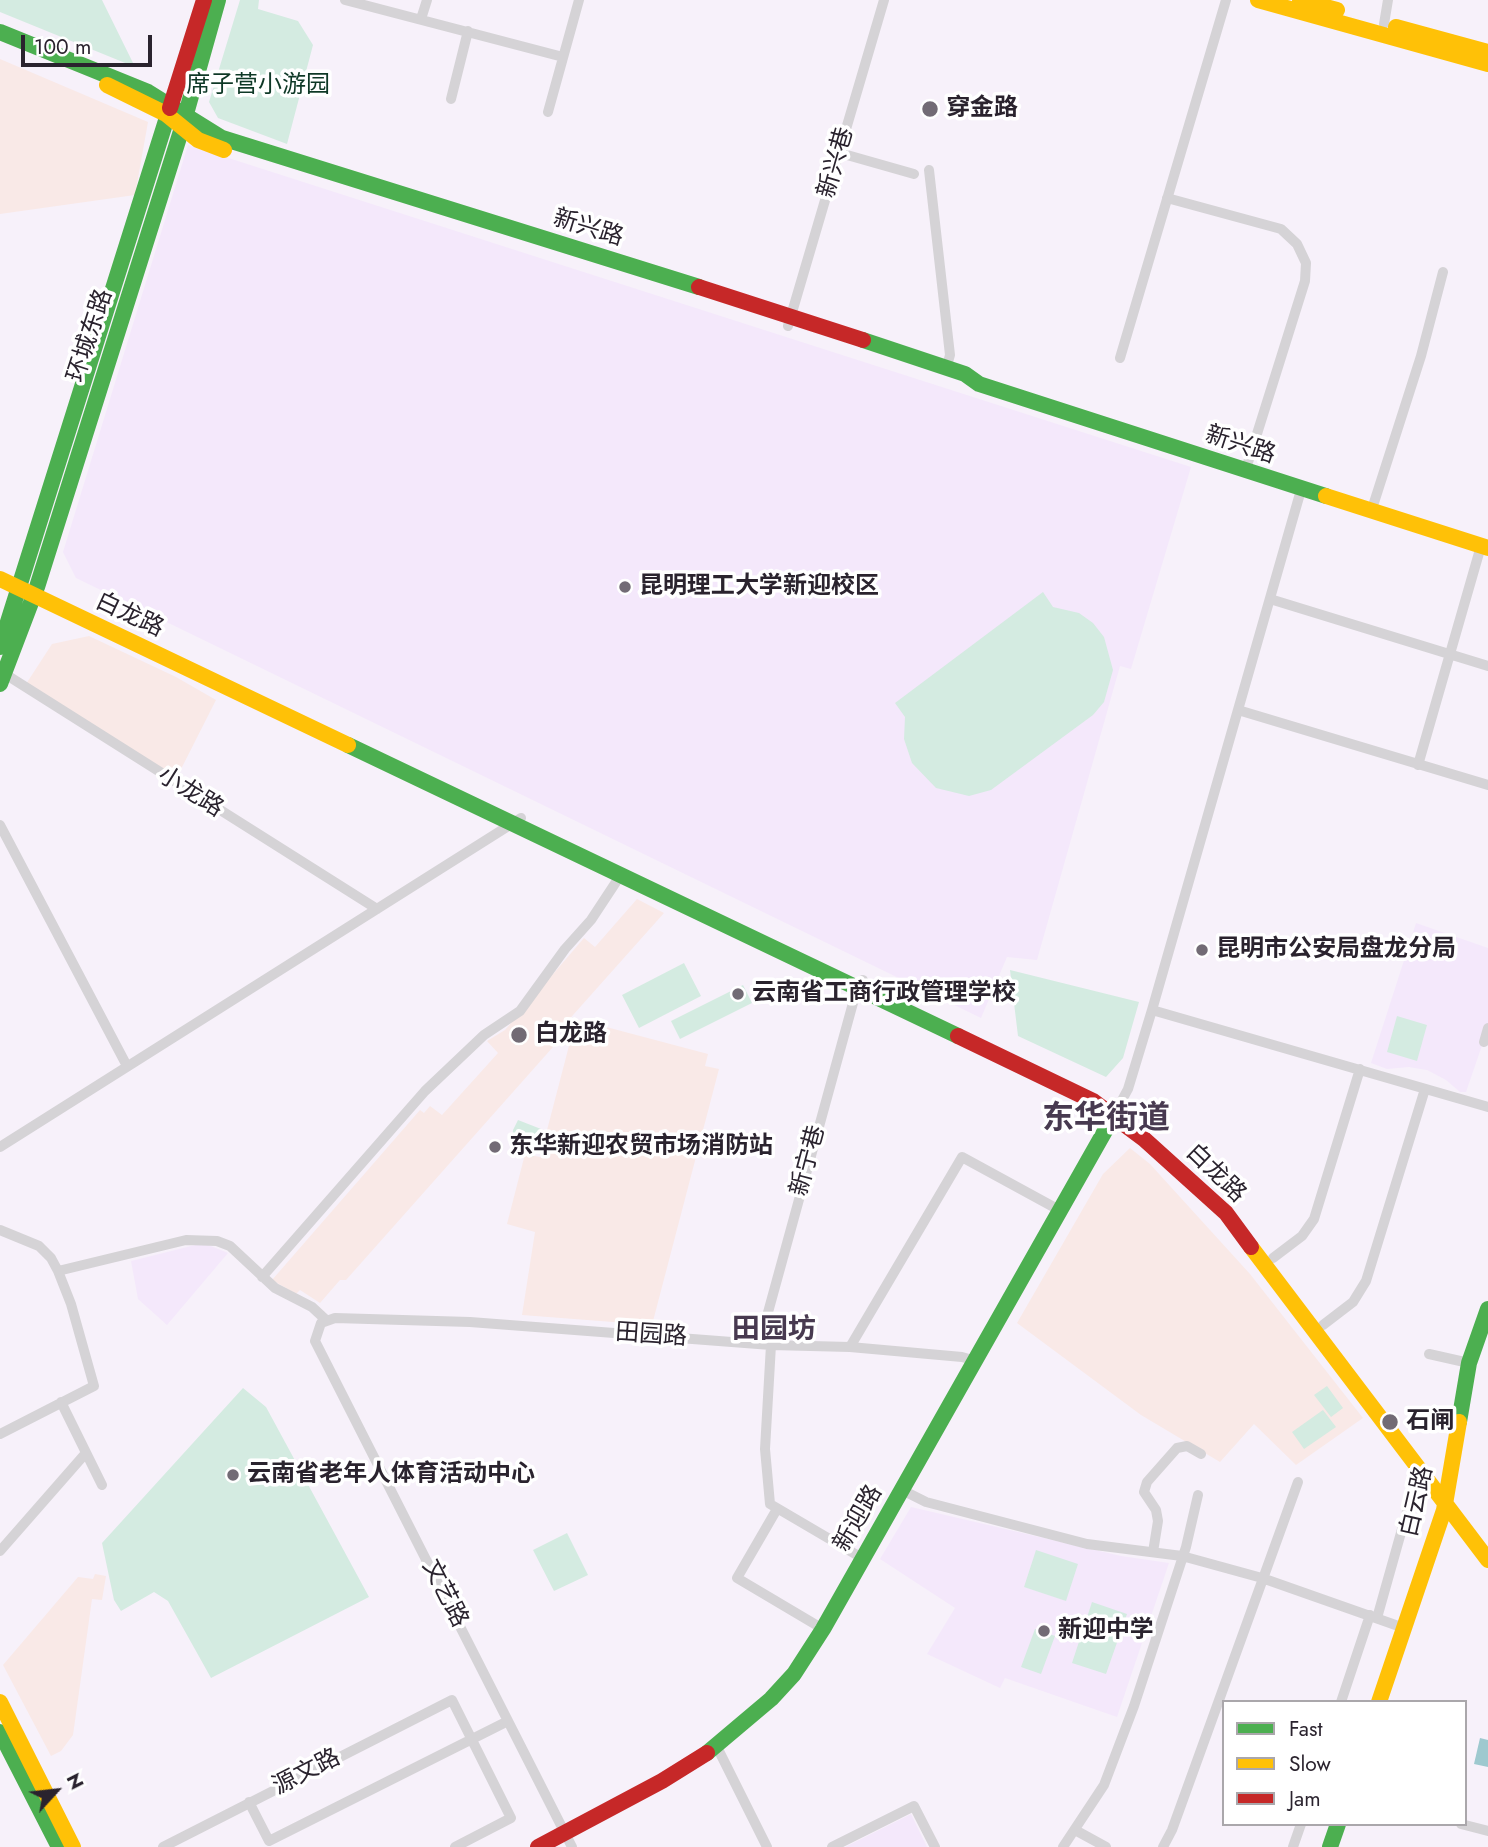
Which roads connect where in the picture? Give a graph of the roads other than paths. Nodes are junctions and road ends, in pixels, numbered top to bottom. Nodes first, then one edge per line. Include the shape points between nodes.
1 (204, 0) edge
2 (218, 0) edge
3 (345, 0) edge
4 (427, 0) edge
5 (579, 0) edge
6 (884, 0) edge
7 (1226, 0) edge
8 (1258, 0) edge
9 (1300, 0) edge
10 (1388, 0) edge
11 (421, 19) junction
12 (1384, 24) junction
13 (0, 32) edge
14 (472, 32) junction
15 (0, 43) edge
16 (1488, 52) edge
17 (563, 57) junction
18 (1488, 64) edge
19 (450, 99) dead end
20 (168, 109) junction
21 (548, 112) dead end
22 (183, 122) junction
23 (840, 153) junction
24 (929, 170) dead end
25 (914, 174) dead end
26 (1167, 198) junction
27 (1443, 272) dead end
28 (790, 321) junction
29 (1120, 358) dead end
30 (946, 369) junction
31 (979, 384) junction
32 (1245, 472) junction
33 (1301, 490) junction
34 (1371, 512) junction
35 (1485, 547) edge
36 (0, 568) edge
37 (0, 579) edge
38 (29, 588) junction
39 (1270, 599) junction
40 (0, 647) edge
41 (1449, 653) junction
42 (1488, 666) edge
43 (2, 679) edge
44 (1237, 710) junction
45 (1418, 765) junction
46 (1488, 785) edge
47 (517, 820) junction
48 (0, 825) edge
49 (620, 876) junction
50 (377, 909) junction
51 (861, 985) junction
52 (1152, 1010) junction
53 (1488, 1028) edge
54 (1484, 1042) dead end
55 (127, 1066) junction
56 (1360, 1069) junction
57 (1425, 1088) junction
58 (1488, 1107) edge
59 (1117, 1112) junction
60 (0, 1147) edge
61 (1061, 1211) junction
62 (0, 1230) edge
63 (1273, 1258) junction
64 (58, 1272) junction
65 (262, 1277) junction
66 (1488, 1309) edge
67 (326, 1320) junction
68 (1323, 1325) junction
69 (767, 1345) junction
70 (850, 1347) junction
71 (1429, 1354) dead end
72 (976, 1361) junction
73 (1469, 1363) junction
74 (61, 1402) junction
75 (0, 1434) edge
76 (85, 1454) junction
77 (1201, 1454) dead end
78 (1427, 1478) junction
79 (1298, 1482) dead end
80 (102, 1485) dead end
81 (902, 1490) junction
82 (1198, 1495) dead end
83 (1446, 1496) junction
84 (777, 1509) junction
85 (1488, 1544) edge
86 (0, 1551) edge
87 (1153, 1552) junction
88 (1182, 1556) junction
89 (862, 1558) junction
90 (1488, 1560) edge
91 (1262, 1578) junction
92 (1373, 1616) junction
93 (1404, 1628) junction
94 (823, 1629) junction
95 (1343, 1700) edge
96 (1381, 1700) edge
97 (0, 1702) edge
98 (508, 1721) junction
99 (0, 1732) edge
100 (471, 1739) junction
101 (717, 1747) junction
102 (249, 1802) junction
103 (1300, 1826) edge
104 (1337, 1826) edge
105 (1467, 1826) edge
106 (1075, 1830) junction
107 (1488, 1831) edge
108 (569, 1840) edge
109 (59, 1847) edge
110 (73, 1847) edge
111 (163, 1847) edge
112 (455, 1847) edge
113 (538, 1847) edge
114 (767, 1847) edge
115 (832, 1847) edge
116 (934, 1847) edge
117 (1063, 1847) edge
118 (1106, 1847) edge
119 (1163, 1847) edge
120 (1293, 1847) edge
121 (1330, 1847) edge

1 - 20 main road, 环城东路
2 - 22 main road, 环城东路
3 - 11 street
4 - 11 street
5 - 17 street
6 - 23 street, 新兴巷
7 - 26 street
8 - 18 main road
9 - 12 main road
10 - 12 street
11 - 14 street
12 - 16 main road
13 - 20 main road
14 - 17 street
14 - 19 street
15 - 20 main road
17 - 21 street
20 - 22 main road, 新兴路
20 - 38 main road, 环城东路
22 - 28 main road, 新兴路
22 - 38 main road, 环城东路
23 - 25 street
23 - 28 street, 新兴巷
24 - 30 street via 950,355
26 - 29 street
26 - 32 street via 1280,229 1297,244 1306,263 1305,281
27 - 34 street
28 - 30 main road, 新兴路
28 - 31 main road, 新兴路 via 964,385
30 - 31 main road, 新兴路
31 - 32 main road, 新兴路
32 - 33 main road, 新兴路
33 - 34 main road, 新兴路
33 - 39 street
34 - 35 main road, 新兴路
35 - 41 street
36 - 38 main road, 白龙路
37 - 38 main road, 白龙路
38 - 40 main road, 环城东路
38 - 43 main road, 环城东路
38 - 47 main road, 白龙路
39 - 41 street
39 - 44 street
41 - 42 street
41 - 45 street
43 - 50 street, 小龙路
44 - 45 street
44 - 52 street
45 - 46 street
47 - 49 main road, 白龙路
47 - 50 street
47 - 51 main road, 白龙路
48 - 55 street
49 - 51 main road, 白龙路
49 - 65 street via 520,1011 484,1035 425,1091
50 - 55 street
51 - 59 main road, 白龙路
51 - 69 street, 新宁巷 via 771,1303
52 - 56 street
52 - 59 street
53 - 54 street
55 - 60 street
56 - 57 street
56 - 63 street via 1314,1219 1302,1236
57 - 58 street
57 - 68 street via 1366,1281 1353,1302
59 - 61 main road, 新迎路
59 - 63 main road, 白龙路 via 1210,1184
59 - 78 main road, 白龙路 via 1226,1213
61 - 70 street via 962,1157
61 - 72 main road, 新迎路
62 - 64 street via 39,1246
63 - 68 main road, 白龙路
64 - 65 street via 203,1238 230,1246
64 - 74 street via 94,1386
65 - 67 street
66 - 73 main road, 白云路
67 - 69 street, 田园路 via 470,1322
67 - 98 street, 文艺路 via 315,1340
68 - 83 main road, 白龙路
69 - 70 street, 田园路
69 - 84 street, 新宁巷 via 765,1449 770,1504
70 - 72 street, 田园路
71 - 73 street
72 - 81 main road, 新迎路
73 - 83 main road, 白云路
74 - 75 street
74 - 76 street
76 - 80 street
76 - 86 street
77 - 87 street via 1187,1446 1177,1448 1147,1482 1144,1492 1158,1521
78 - 83 main road, 白龙路
78 - 92 street via 1413,1490
79 - 91 street
81 - 87 street via 926,1502 1087,1545
81 - 89 main road, 新迎路
82 - 88 street
83 - 85 main road, 白龙路
83 - 90 main road, 白龙路
83 - 93 main road, 白云路
84 - 89 street
84 - 94 street via 737,1578
87 - 88 street
88 - 91 street
88 - 106 street via 1104,1785
89 - 94 main road, 新迎路
91 - 92 street
91 - 119 street
92 - 93 street
92 - 95 street
93 - 96 main road, 白云路
94 - 101 main road, 新迎路 via 794,1674
97 - 110 main road
98 - 100 street
98 - 108 street, 文艺路
99 - 109 main road
100 - 102 street via 269,1841
100 - 102 street, 源文路 via 452,1700
100 - 112 street via 511,1818
101 - 108 main road, 新迎路
101 - 114 street
102 - 111 street, 源文路
103 - 120 street
104 - 121 main road
105 - 107 street
106 - 117 street
106 - 118 street
108 - 113 main road, 新迎路
115 - 116 street via 914,1806

